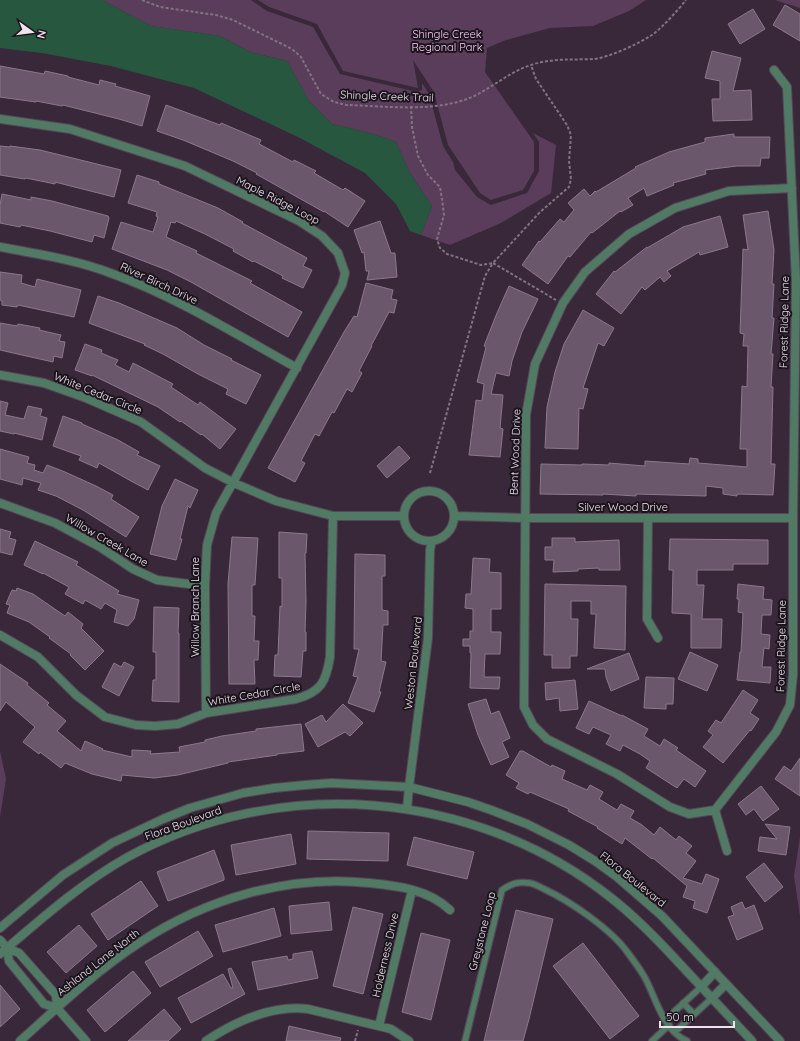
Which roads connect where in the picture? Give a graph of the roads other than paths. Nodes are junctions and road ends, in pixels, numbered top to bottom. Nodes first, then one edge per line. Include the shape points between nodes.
1 (774, 70) dead end
2 (0, 119) edge
3 (792, 188) junction
4 (0, 247) edge
5 (297, 368) junction
6 (0, 375) edge
7 (234, 483) junction
8 (0, 503) edge
9 (333, 516) junction
10 (404, 516) junction
11 (454, 516) junction
12 (525, 518) junction
13 (648, 518) junction
14 (793, 518) junction
15 (432, 541) junction
16 (205, 586) junction
17 (0, 635) edge
18 (658, 638) dead end
19 (206, 713) junction
20 (409, 787) junction
21 (407, 809) junction
22 (715, 810) junction
23 (727, 851) dead end
24 (412, 890) junction
25 (450, 910) dead end
26 (0, 928) edge
27 (0, 940) edge
28 (7, 948) junction
29 (0, 954) edge
30 (34, 970) junction
31 (715, 972) junction
32 (24, 979) junction
33 (726, 984) junction
34 (701, 987) junction
35 (712, 998) junction
36 (683, 1003) junction
37 (57, 1008) junction
38 (694, 1014) junction
39 (667, 1022) junction
40 (379, 1026) junction
41 (675, 1032) junction
42 (20, 1041) edge
43 (86, 1041) edge
44 (206, 1041) edge
45 (409, 1041) edge
46 (466, 1041) edge
47 (652, 1041) edge
48 (686, 1041) edge
49 (752, 1041) edge
50 (780, 1041) edge

1 - 3 street, Forest Ridge Lane via 787,87
2 - 5 street, Maple Ridge Loop via 70,129 185,166 299,221 322,236 338,253 345,273 342,285
3 - 12 street, Bent Wood Drive via 729,191 675,208 629,234 586,272 563,302 535,364 526,415
3 - 14 street, Forest Ridge Lane via 796,281
4 - 5 street, River Birch Drive via 65,260 112,273 150,289
5 - 7 street, Maple Ridge Loop
6 - 7 street, White Cedar Circle via 44,383 141,422 205,468
7 - 9 street, White Cedar Circle via 276,501
7 - 16 street, Willow Branch Lane via 216,513 207,545
8 - 16 street, Willow Creek Lane via 55,523 100,547 133,570 157,580
9 - 10 street, White Cedar Circle
9 - 19 street, White Cedar Circle via 330,657 327,674 320,686 309,696
10 - 11 street via 407,503 412,498 418,493 430,491 444,495 452,505
10 - 15 street via 412,535
11 - 12 street, Silver Wood Drive
11 - 15 street via 452,526 445,535
12 - 13 street, Silver Wood Drive
12 - 22 street via 524,707 533,725 547,739 617,774 670,807 689,814
13 - 14 street, Silver Wood Drive
13 - 18 street via 647,619
14 - 22 street, Forest Ridge Lane via 793,675 790,705 776,732
15 - 20 street, Weston Boulevard via 428,638
16 - 19 street, Willow Branch Lane
17 - 19 street, White Cedar Circle via 38,657 76,695 105,717 136,725 155,726 178,724
20 - 21 street
20 - 26 street, Flora Boulevard via 332,783 305,785 243,794 190,808 112,844 63,875
20 - 31 street, Flora Boulevard via 491,810 527,824 569,846 638,894
21 - 28 street, Flora Boulevard via 380,805 305,805 274,808 196,827 150,846 106,871 64,900
21 - 34 street, Flora Boulevard via 444,816 490,830 558,862 610,896 634,917
22 - 23 street
24 - 25 street, Ashland Lane North via 435,898
24 - 37 street, Ashland Lane North via 362,882 312,883 266,889 216,903 161,929 139,943
24 - 40 street, Holderness Drive
27 - 28 street
28 - 29 street, Flora Boulevard
28 - 30 street via 19,953
28 - 32 street via 9,961
30 - 32 street
30 - 37 street via 56,995
31 - 33 street, Flora Boulevard
31 - 34 street
32 - 37 street via 44,1004
33 - 35 street
33 - 50 street, Flora Boulevard
34 - 35 street, Flora Boulevard
34 - 36 lane
35 - 38 lane
35 - 49 street, Flora Boulevard
36 - 38 lane
36 - 39 lane
37 - 42 street, Ashland Lane North
37 - 43 street
38 - 41 lane
39 - 41 lane, Greystone Loop
39 - 46 lane, Greystone Loop via 644,977 627,952 606,930 560,897 531,883 512,883 502,890
39 - 47 lane
40 - 44 street via 308,1009 285,1008 259,1014
40 - 45 street via 398,1033
41 - 48 lane, Greystone Loop

